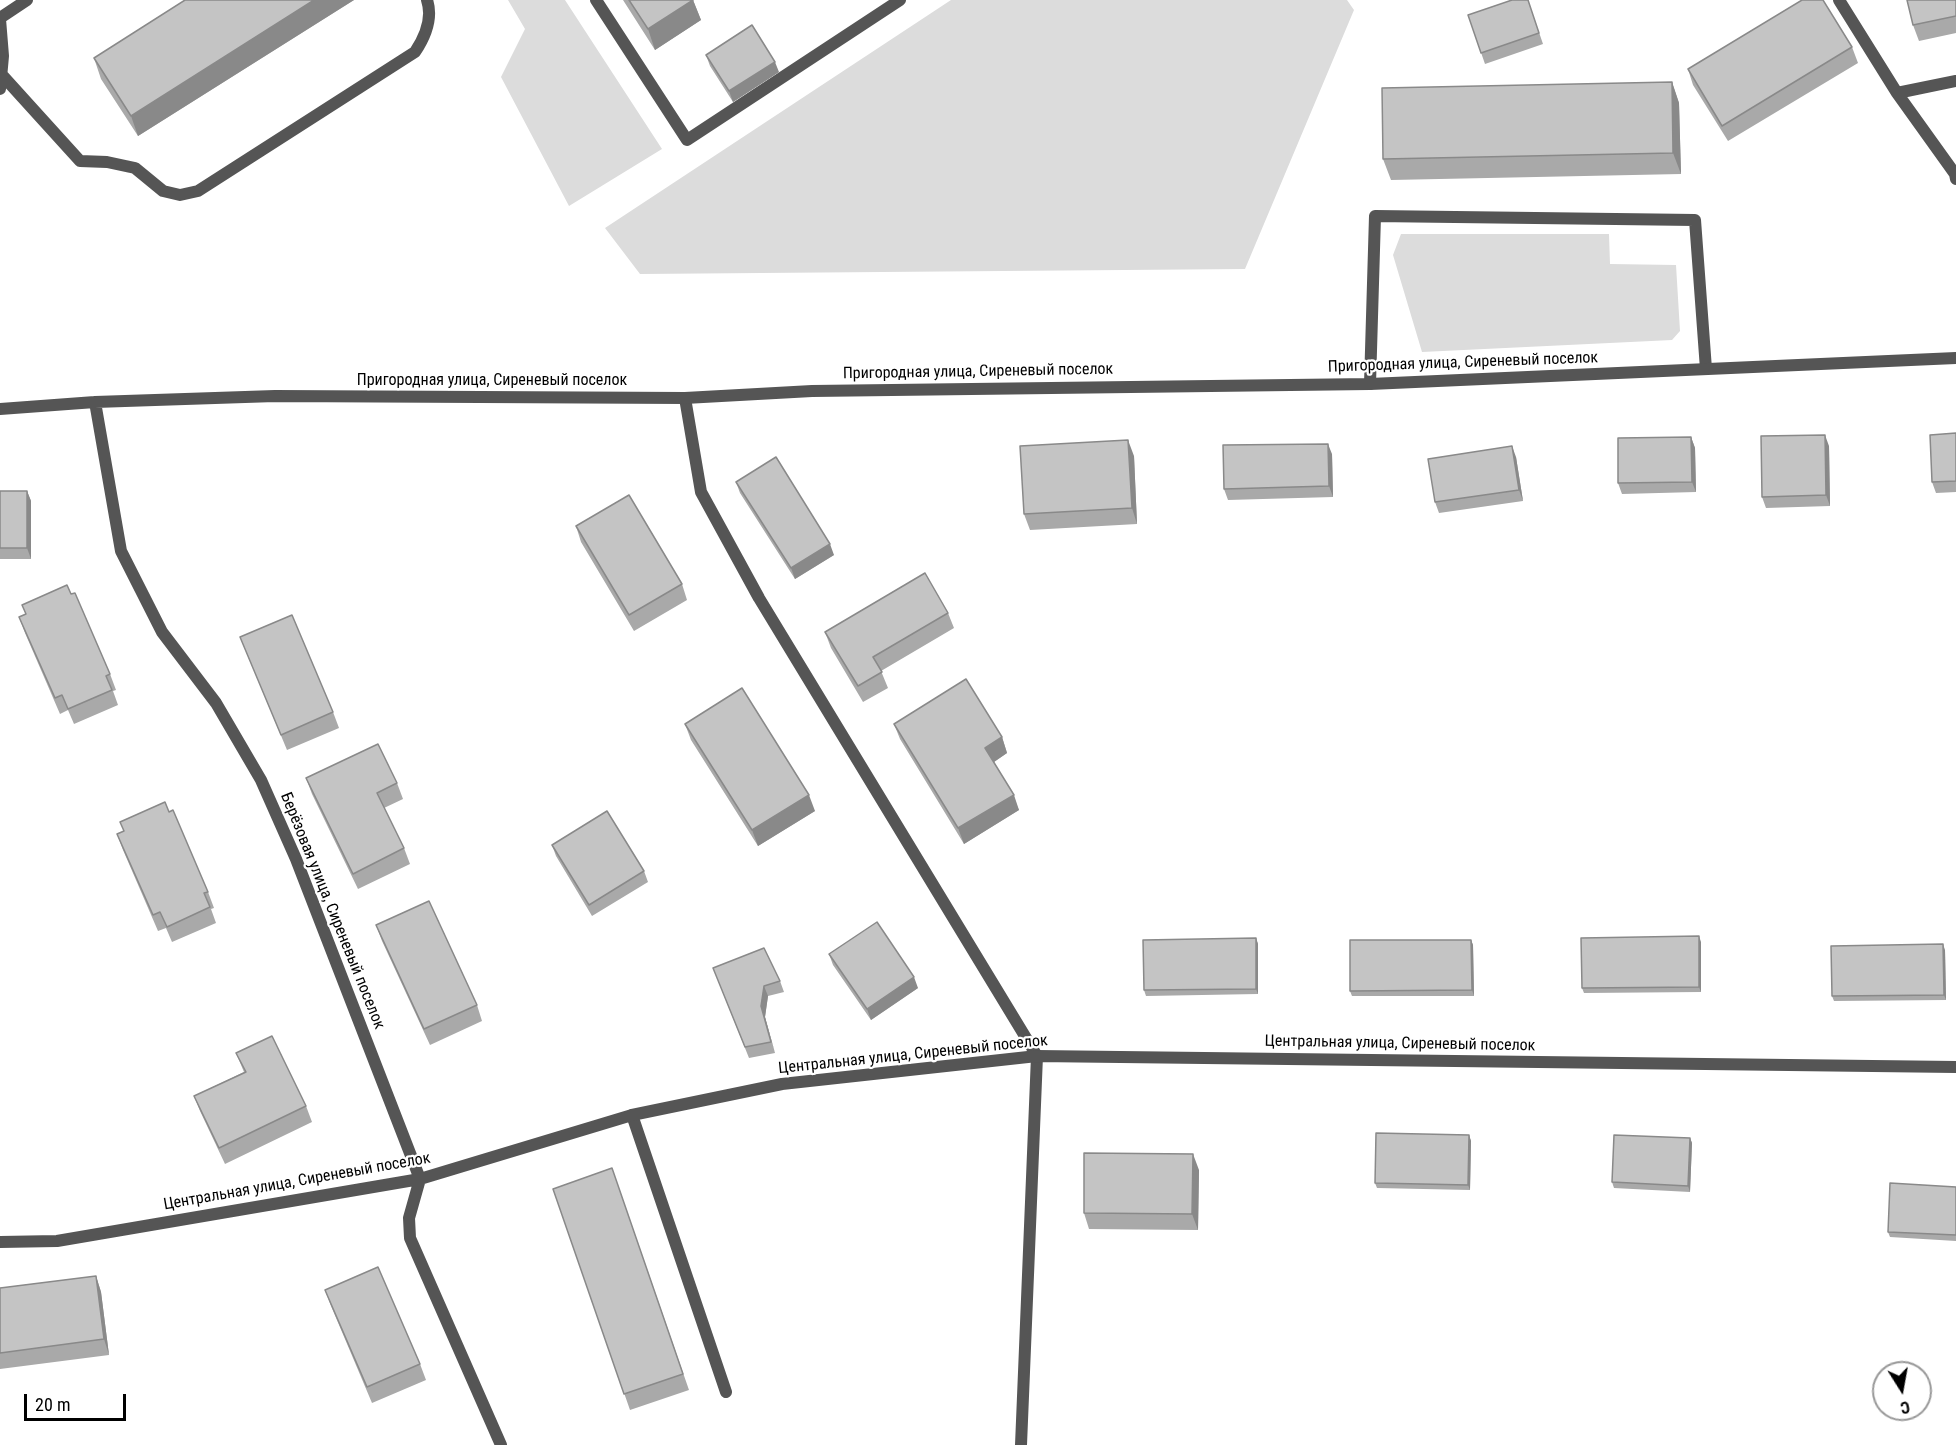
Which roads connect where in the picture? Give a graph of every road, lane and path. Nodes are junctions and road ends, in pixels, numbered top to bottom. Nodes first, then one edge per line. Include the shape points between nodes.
1 (27, 0) edge
2 (427, 0) edge
3 (596, 0) edge
4 (900, 0) edge
5 (1839, 0) edge
6 (0, 19) edge
7 (3, 76) junction
8 (1956, 81) edge
9 (0, 89) edge
10 (1897, 93) junction
11 (1956, 178) edge
12 (1956, 358) edge
13 (1706, 369) junction
14 (1370, 384) junction
15 (685, 398) junction
16 (95, 402) junction
17 (0, 409) edge
18 (1037, 1056) junction
19 (1956, 1067) edge
20 (632, 1115) junction
21 (420, 1179) junction
22 (0, 1242) edge
23 (726, 1392) dead end
24 (501, 1445) edge
25 (1021, 1445) edge

1 - 6 street
2 - 7 street via 430,11 423,40 415,52 198,191 180,195 163,191 135,168 80,161
3 - 4 street via 687,140
5 - 10 street
6 - 7 street
7 - 9 street
8 - 10 street
10 - 11 street
12 - 13 street, Пригородная улица, Сиреневый поселок
13 - 14 street, Пригородная улица, Сиреневый поселок
13 - 14 street via 1695,220 1375,216
14 - 15 street, Пригородная улица, Сиреневый поселок via 812,391
15 - 16 street, Пригородная улица, Сиреневый поселок via 275,396
15 - 18 street via 701,492 759,598
16 - 17 street, Пригородная улица, Сиреневый поселок
16 - 21 street, Берёзовая улица, Сиреневый поселок via 121,551 162,632 216,703 261,780 296,859
18 - 19 street, Центральная улица, Сиреневый поселок
18 - 20 street, Центральная улица, Сиреневый поселок via 782,1084
18 - 25 street
20 - 21 street, Центральная улица, Сиреневый поселок
20 - 23 street
21 - 22 street, Центральная улица, Сиреневый поселок via 57,1241
21 - 24 street via 409,1218 410,1238

